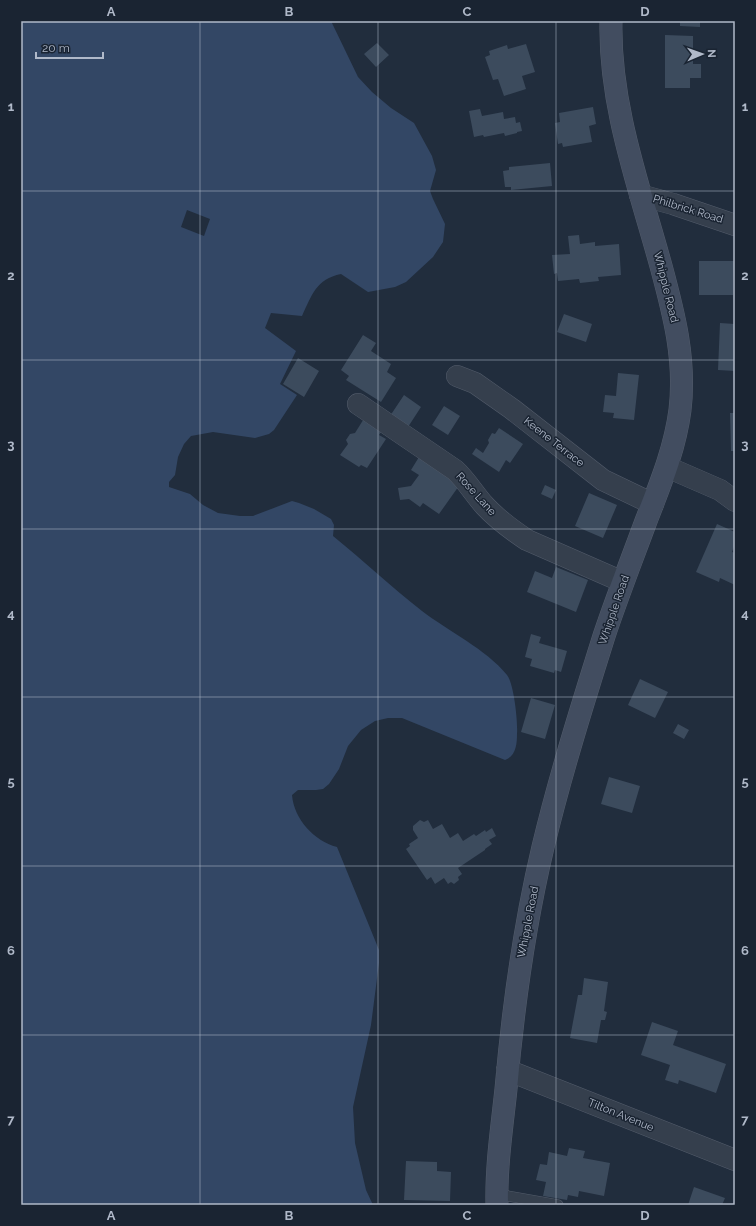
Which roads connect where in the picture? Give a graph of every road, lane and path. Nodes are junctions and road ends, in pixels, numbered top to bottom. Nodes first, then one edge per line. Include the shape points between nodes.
1 (611, 21) edge
2 (640, 195) junction
3 (735, 225) edge
4 (457, 376) dead end
5 (358, 404) dead end
6 (667, 467) junction
7 (735, 501) edge
8 (653, 504) junction
9 (623, 582) junction
10 (507, 1070) junction
11 (735, 1160) edge
12 (497, 1199) edge
13 (558, 1205) edge

1 - 2 main road, Whipple Road via 620,114
2 - 3 street, Philbrick Road
2 - 6 main road, Whipple Road via 675,318 682,368 680,414
4 - 8 street, Keene Terrace via 475,383 512,409 603,480
5 - 9 street, Rose Lane via 455,470 485,506 527,540
6 - 7 street via 720,490
6 - 8 main road, Whipple Road
8 - 9 main road, Whipple Road
9 - 10 main road, Whipple Road via 579,715 543,848 520,971
10 - 11 street, Tilton Avenue
10 - 12 main road, Whipple Road
12 - 13 lane

